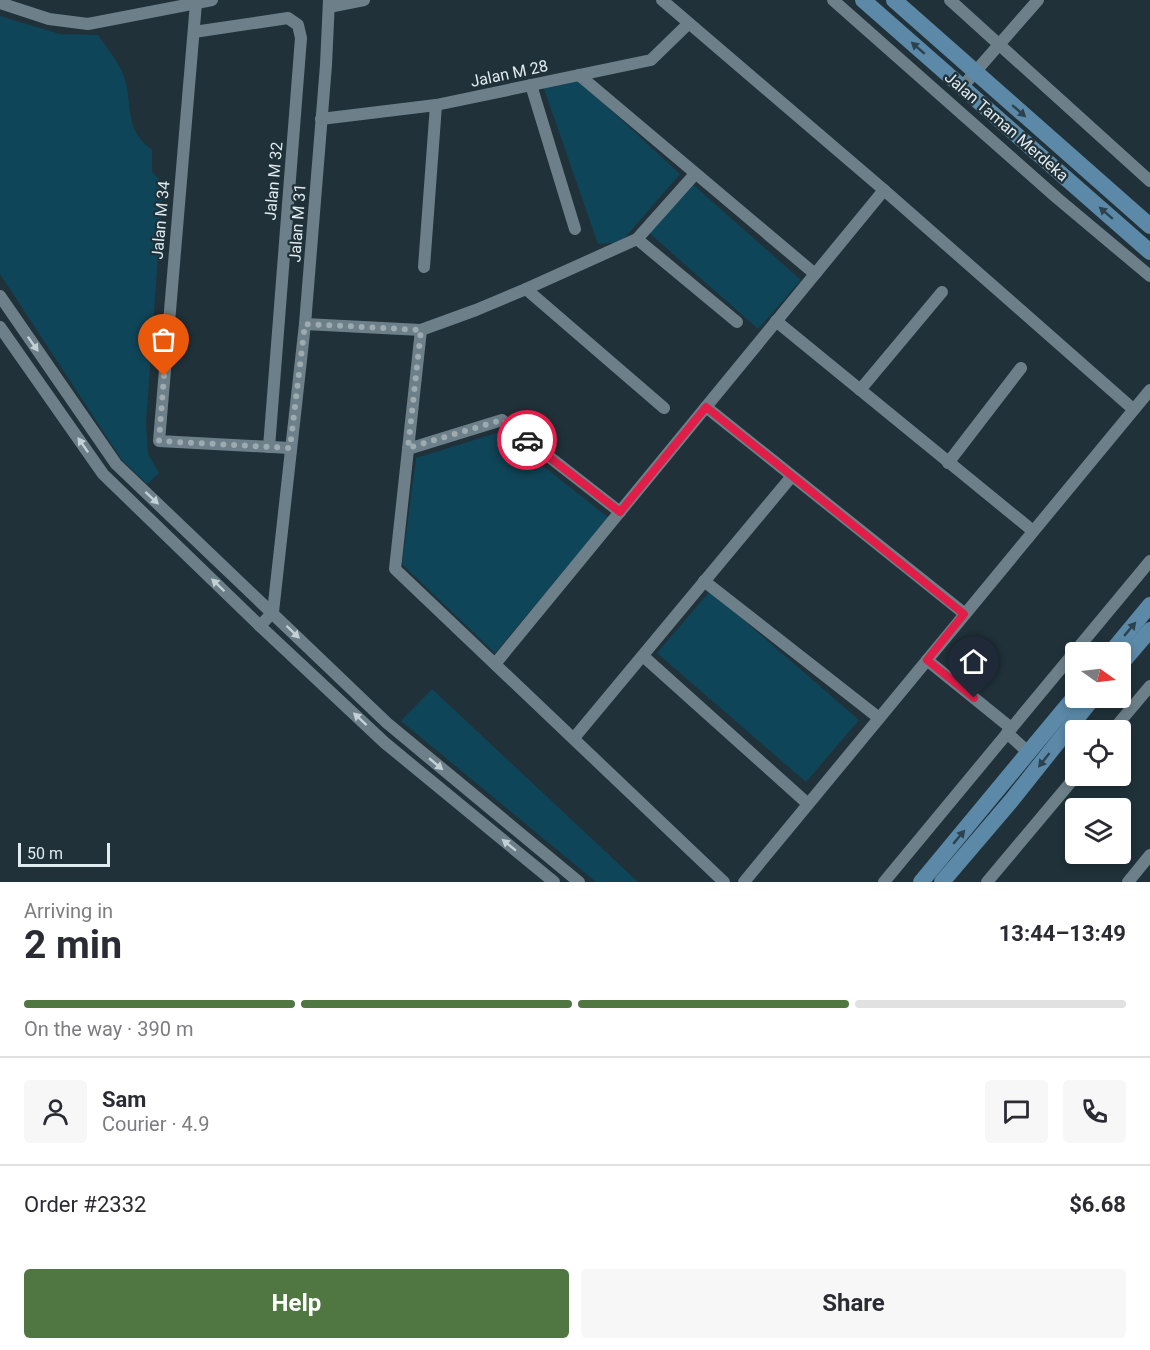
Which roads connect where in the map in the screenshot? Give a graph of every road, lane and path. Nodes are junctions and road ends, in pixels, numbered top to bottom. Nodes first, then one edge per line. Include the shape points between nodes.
1 (213, 0) edge
2 (364, 0) edge
3 (662, 0) edge
4 (833, 0) edge
5 (863, 0) edge
6 (894, 0) edge
7 (950, 0) edge
8 (1038, 0) edge
9 (0, 3) edge
10 (196, 3) junction
11 (329, 3) edge
12 (688, 24) junction
13 (194, 32) junction
14 (1000, 44) junction
15 (975, 73) junction
16 (579, 75) junction
17 (531, 85) junction
18 (963, 86) junction
19 (436, 105) junction
20 (321, 119) junction
21 (695, 174) junction
22 (1149, 178) edge
23 (884, 190) junction
24 (1150, 226) edge
25 (575, 229) dead end
26 (637, 239) junction
27 (1150, 252) edge
28 (424, 267) dead end
29 (815, 274) junction
30 (1150, 276) edge
31 (526, 289) junction
32 (942, 292) dead end
33 (0, 296) edge
34 (776, 321) junction
35 (737, 322) dead end
36 (305, 324) junction
37 (0, 327) edge
38 (421, 330) junction
39 (1021, 368) dead end
40 (860, 390) junction
41 (1150, 390) edge
42 (706, 407) junction
43 (664, 408) dead end
44 (1133, 409) junction
45 (269, 447) junction
46 (290, 448) junction
47 (408, 448) junction
48 (948, 463) junction
49 (792, 476) junction
50 (620, 512) junction
51 (1033, 531) junction
52 (1150, 561) edge
53 (704, 581) junction
54 (1150, 605) edge
55 (273, 612) junction
56 (964, 614) junction
57 (260, 626) junction
58 (1150, 630) edge
59 (1119, 642) edge
60 (1131, 652) edge
61 (643, 656) junction
62 (927, 660) junction
63 (495, 664) junction
64 (1150, 686) edge
65 (1065, 708) edge
66 (1086, 708) edge
67 (879, 718) junction
68 (1121, 720) edge
69 (1009, 731) junction
70 (574, 738) junction
71 (1028, 752) junction
72 (1068, 786) edge
73 (808, 804) junction
74 (1150, 855) edge
75 (554, 882) edge
76 (579, 882) edge
77 (724, 882) edge
78 (744, 882) edge
79 (884, 882) edge
80 (921, 882) edge
81 (942, 882) edge
82 (987, 882) edge
83 (1128, 882) edge

1 - 10 street
2 - 11 street
3 - 12 street
4 - 30 street
18 -> 5 main road, Jalan Taman Merdeka
6 - 15 main road, Jalan Taman Merdeka
7 - 14 street
8 - 14 street
9 - 10 street via 49,19 88,24
10 - 13 street, Jalan M 34
11 - 20 street, Jalan M 31
12 - 16 street, Jalan M 28 via 651,60
12 - 23 street
13 - 45 street, Jalan M 34 via 159,441
13 - 45 street, Jalan M 32 via 288,18 298,25 301,38
14 - 15 street
14 - 22 street
15 - 18 street
15 -> 24 main road, Jalan Taman Merdeka
16 - 17 street, Jalan M 28
16 - 21 street
17 - 19 street, Jalan M 28
17 - 25 street
27 -> 18 main road, Jalan Taman Merdeka
19 - 20 street, Jalan M 28
19 - 28 street
20 - 36 street, Jalan M 31
21 - 26 street
21 - 29 street
23 - 29 street
23 - 44 street
26 - 31 street
26 - 35 street
29 - 34 street
31 - 38 street
31 - 43 street
32 - 40 street
33 -> 55 street via 116,464
34 - 40 street
34 - 42 street
36 - 38 street
36 - 46 street, Jalan M 31
57 -> 37 street via 103,474
38 - 47 street
39 - 48 street
40 - 48 street
41 - 44 street
42 - 49 street
42 - 50 street
44 - 51 street
45 - 46 street
46 - 55 street, Jalan M 31
47 - 50 street via 502,420
47 - 63 street via 395,569
48 - 51 street
49 - 53 street
49 - 56 street
50 - 63 street
51 - 56 street
52 - 69 street
53 - 61 street
53 - 67 street
59 -> 54 main road
55 - 57 street
55 -> 76 street via 387,723
56 - 62 street
75 -> 57 street via 385,743
58 - 60 main road
61 - 70 street
61 - 73 street
62 - 67 street
62 - 69 street
63 - 70 street
64 - 68 street
65 - 71 main road
66 -> 81 main road
67 - 73 street
69 - 71 street
69 - 79 street
70 - 77 street
80 -> 71 main road
72 - 82 street
73 - 78 street
74 - 83 street

